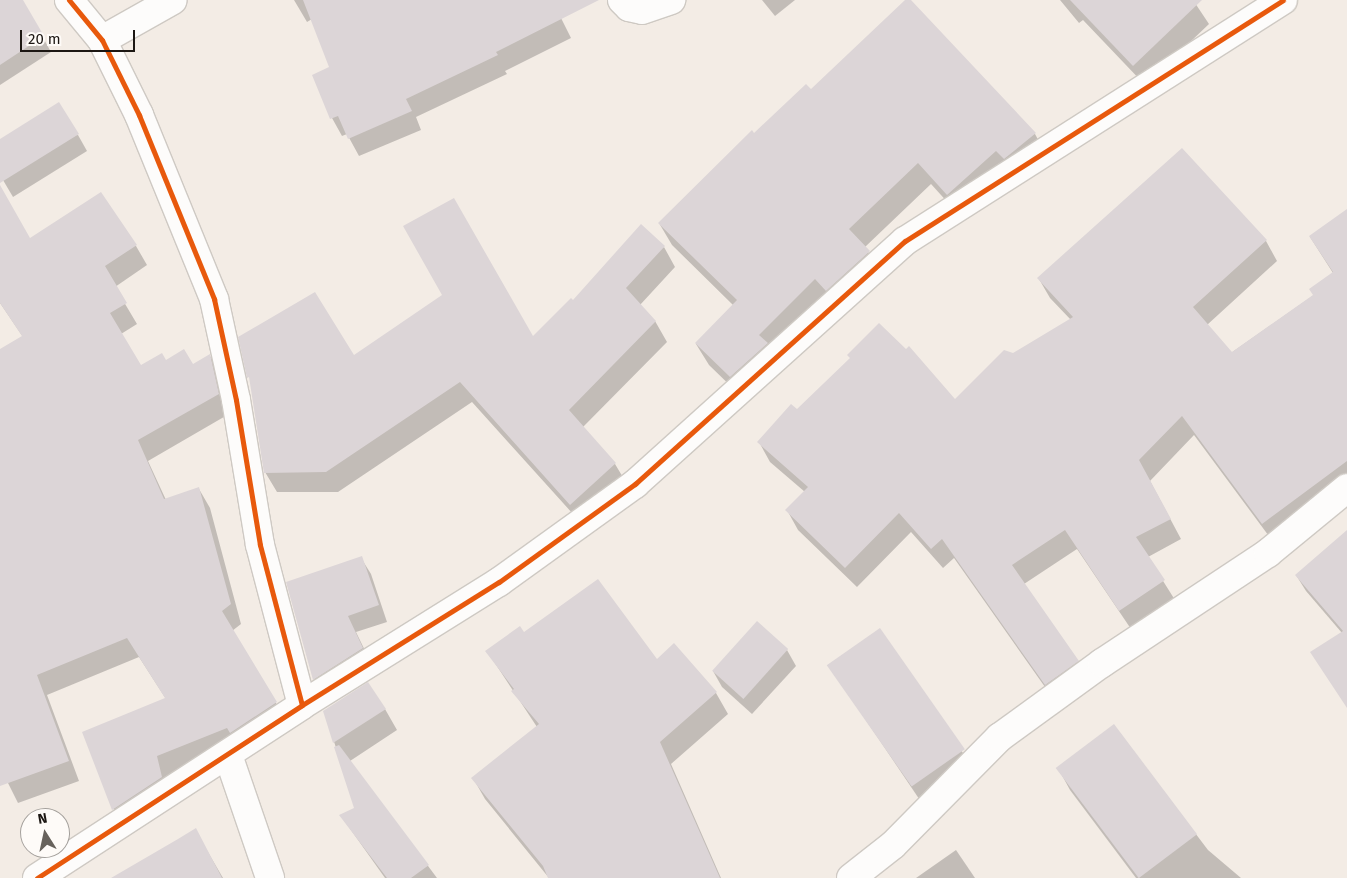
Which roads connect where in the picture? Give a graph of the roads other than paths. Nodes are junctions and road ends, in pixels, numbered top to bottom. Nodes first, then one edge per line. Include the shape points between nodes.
1 (69, 0) edge
2 (173, 0) edge
3 (622, 0) edge
4 (671, 0) edge
5 (1283, 0) edge
6 (102, 40) junction
7 (1347, 488) edge
8 (302, 705) junction
9 (228, 755) junction
10 (37, 878) edge
11 (270, 878) edge
12 (851, 878) edge

1 - 6 street
2 - 6 street
3 - 4 street via 629,7 642,10
5 - 8 street via 905,241 635,484 499,582
6 - 8 street via 139,115 214,299 236,400 260,545
7 - 12 street via 1268,553 1102,663 1000,737 893,845
8 - 9 street
9 - 10 street
9 - 11 street

